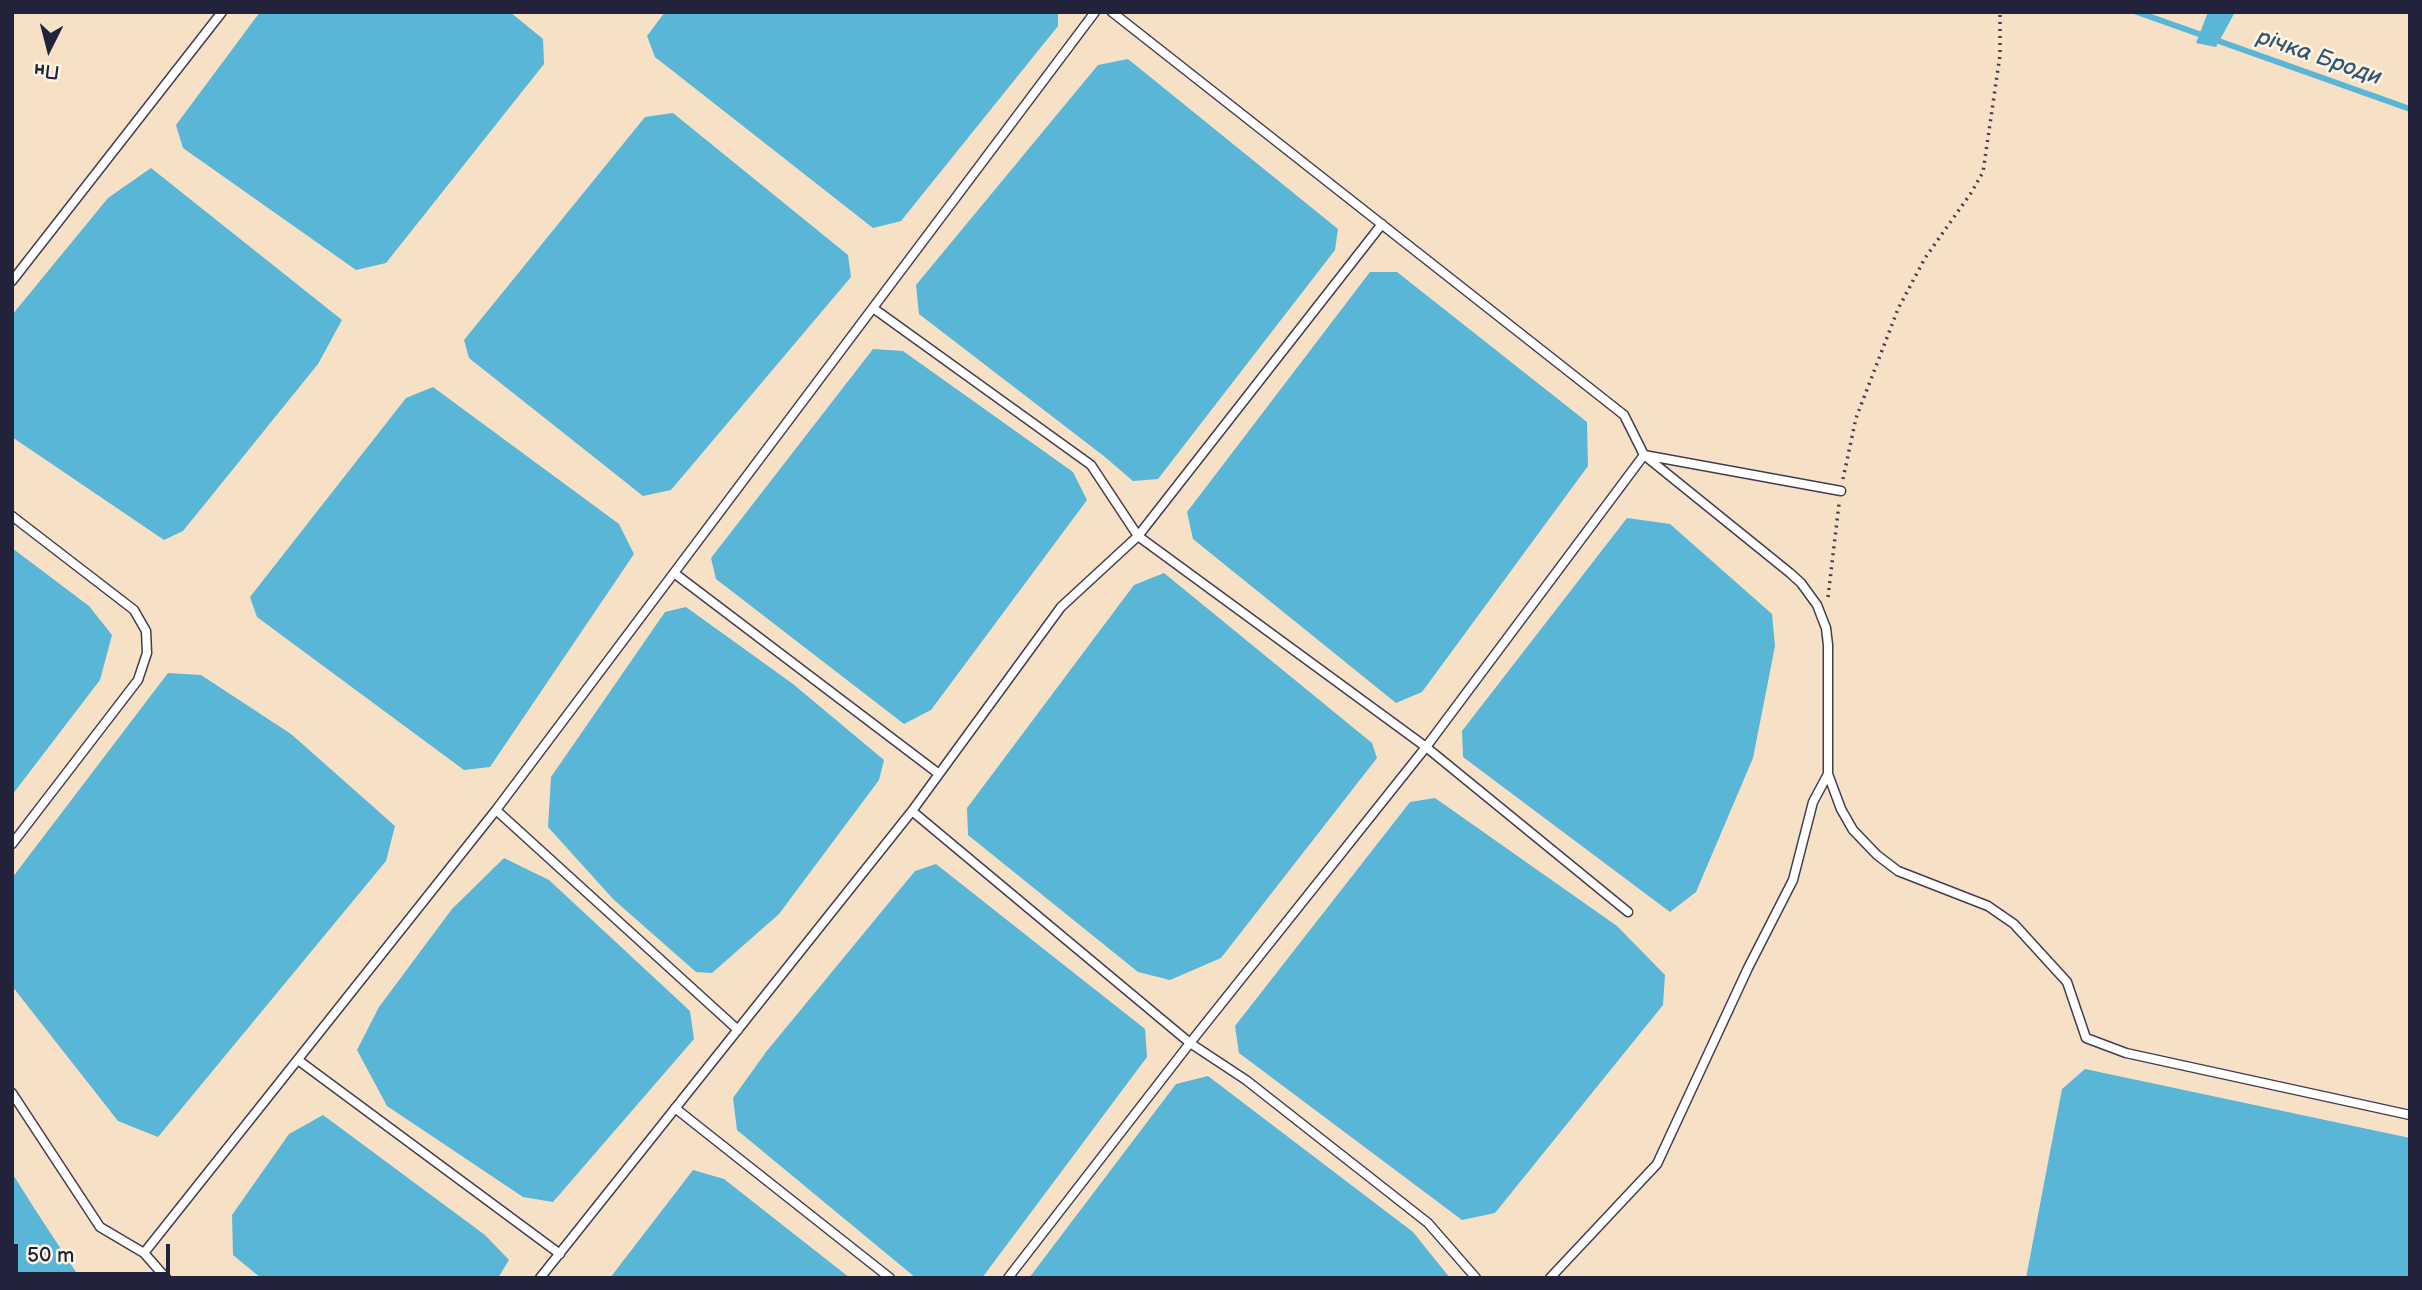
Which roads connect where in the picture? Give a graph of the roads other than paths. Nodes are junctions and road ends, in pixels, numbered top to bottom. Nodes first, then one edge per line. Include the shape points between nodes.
1 (222, 12) edge
2 (1095, 12) edge
3 (1112, 12) edge
4 (1382, 224) junction
5 (12, 281) edge
6 (873, 308) junction
7 (1644, 455) junction
8 (1841, 491) road end
9 (12, 516) edge
10 (1138, 536) junction
11 (674, 573) junction
12 (1426, 747) junction
13 (939, 774) junction
14 (1828, 774) junction
15 (496, 810) junction
16 (912, 811) junction
17 (12, 844) edge
18 (1628, 912) dead end
19 (738, 1030) junction
20 (1190, 1043) junction
21 (298, 1060) junction
22 (12, 1093) edge
23 (675, 1108) junction
24 (2410, 1115) edge
25 (144, 1253) junction
26 (560, 1254) junction
27 (166, 1278) edge
28 (540, 1278) edge
29 (890, 1278) edge
30 (1008, 1278) edge
31 (1476, 1278) edge
32 (1550, 1278) edge

1 - 5 lane
2 - 6 lane
3 - 4 lane
4 - 7 lane via 1624,415
4 - 10 lane
6 - 10 lane via 1091,465
6 - 11 lane
7 - 8 lane
7 - 12 lane
7 - 14 lane via 1790,573 1817,605 1828,645
9 - 17 lane via 134,610 146,631 147,653 138,680
10 - 12 lane
10 - 13 lane via 1061,607
11 - 13 lane
11 - 15 lane
12 - 18 lane
12 - 20 lane
13 - 16 lane
14 - 24 lane via 1848,822 1877,855 1910,876 1988,906 2022,932 2067,982 2086,1038 2126,1053
14 - 32 lane via 1812,802 1793,880 1657,1164
15 - 19 lane
15 - 21 lane
16 - 19 lane
16 - 20 lane
19 - 23 lane
20 - 30 lane
20 - 31 lane via 1246,1080 1428,1223
21 - 25 lane
21 - 26 lane
22 - 25 lane via 100,1227
23 - 26 lane
23 - 29 lane
25 - 27 lane
26 - 28 lane

